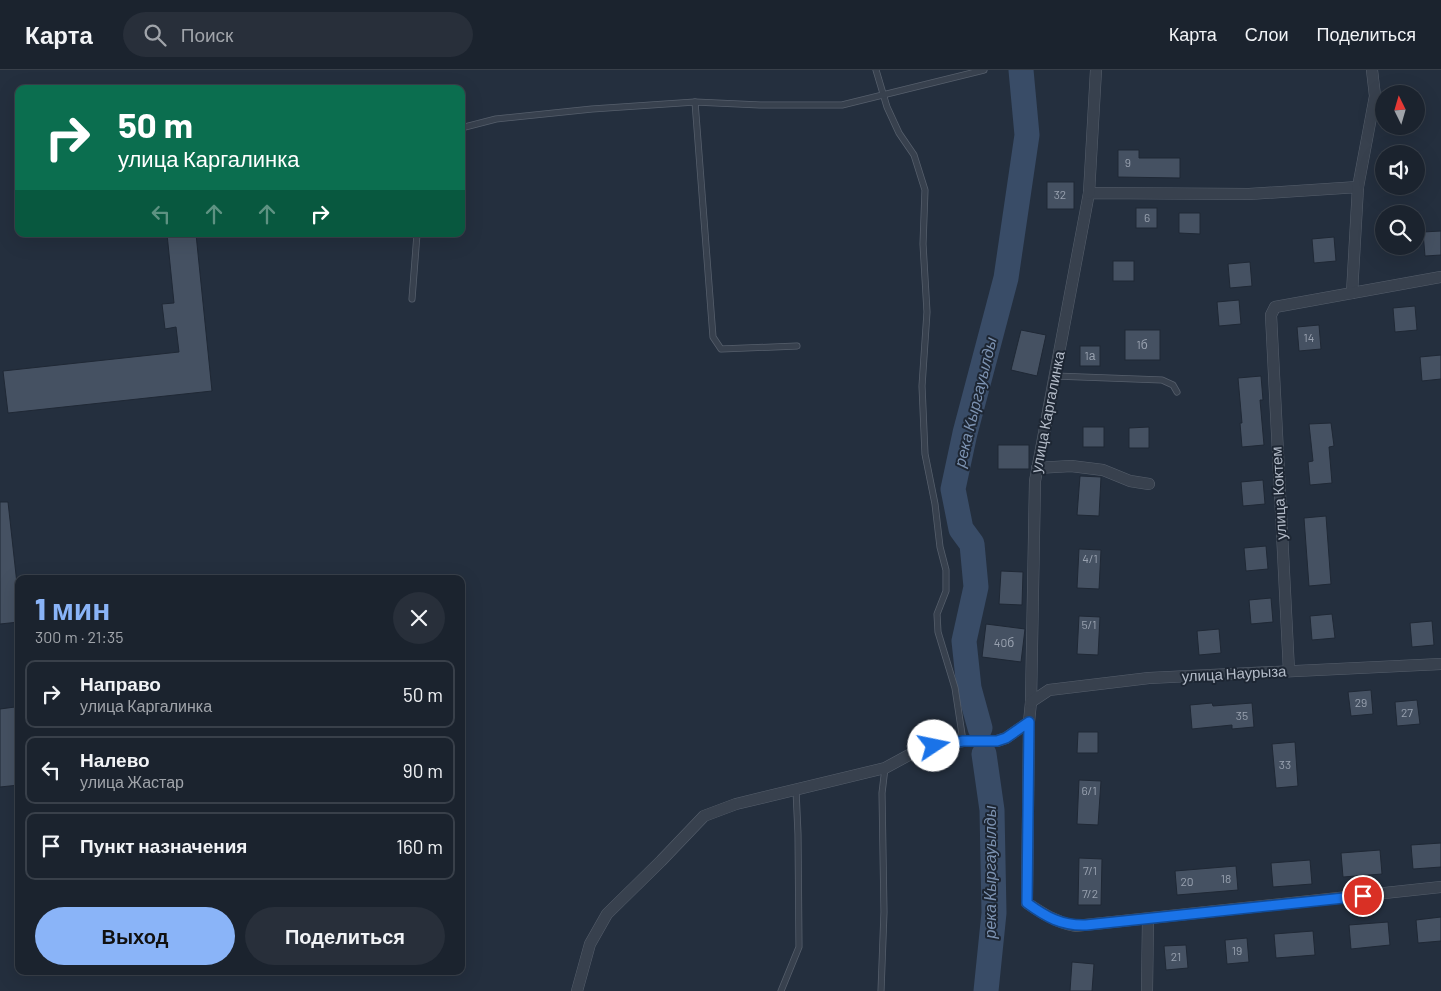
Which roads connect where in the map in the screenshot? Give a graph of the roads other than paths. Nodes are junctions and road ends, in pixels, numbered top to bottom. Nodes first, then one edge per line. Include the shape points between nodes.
1 (876, 70) edge
2 (984, 70) edge
3 (1096, 70) edge
4 (1372, 70) edge
5 (883, 96) junction
6 (695, 102) junction
7 (465, 127) edge
8 (1358, 187) junction
9 (1089, 193) junction
10 (417, 237) edge
11 (1441, 277) edge
12 (1352, 293) junction
13 (412, 299) dead end
14 (797, 346) dead end
15 (1055, 376) junction
16 (1177, 392) dead end
17 (1037, 468) junction
18 (1149, 484) dead end
19 (1441, 664) edge
20 (1289, 671) junction
21 (1031, 702) junction
22 (1029, 722) junction
23 (963, 741) junction
24 (885, 768) junction
25 (796, 790) junction
26 (1441, 887) edge
27 (1148, 919) junction
28 (576, 991) edge
29 (781, 991) edge
30 (881, 991) edge
31 (1147, 991) edge

1 - 5 lane
2 - 5 lane
3 - 9 street, улица Каргалинка
4 - 8 street via 1375,96
5 - 6 lane via 842,105
5 - 23 lane via 899,133 914,155 925,190 923,244 927,312 922,386 925,454 946,570 946,591 937,614 938,632 955,688
6 - 7 lane via 496,119
6 - 14 lane via 713,337 721,349
8 - 9 street via 1249,194
8 - 12 street
9 - 15 street, улица Каргалинка
10 - 13 lane
11 - 12 street
12 - 20 street, улица Коктем via 1275,307 1271,315
15 - 16 lane via 1162,380 1173,385
15 - 17 street, улица Каргалинка
17 - 18 street via 1071,466 1103,470 1130,481
17 - 21 street, улица Каргалинка
19 - 20 street, улица Наурыза
20 - 21 street, улица Наурыза via 1149,678 1049,690
21 - 22 street, улица Каргалинка
22 - 23 street via 997,741
22 - 27 street, улица Каргалинка via 1027,903 1044,915 1075,926
23 - 24 street via 920,749
24 - 25 street
24 - 30 lane via 882,793 884,912
25 - 28 street via 736,804 704,816 607,914 590,944
25 - 29 lane via 798,946
26 - 27 street
27 - 31 street

